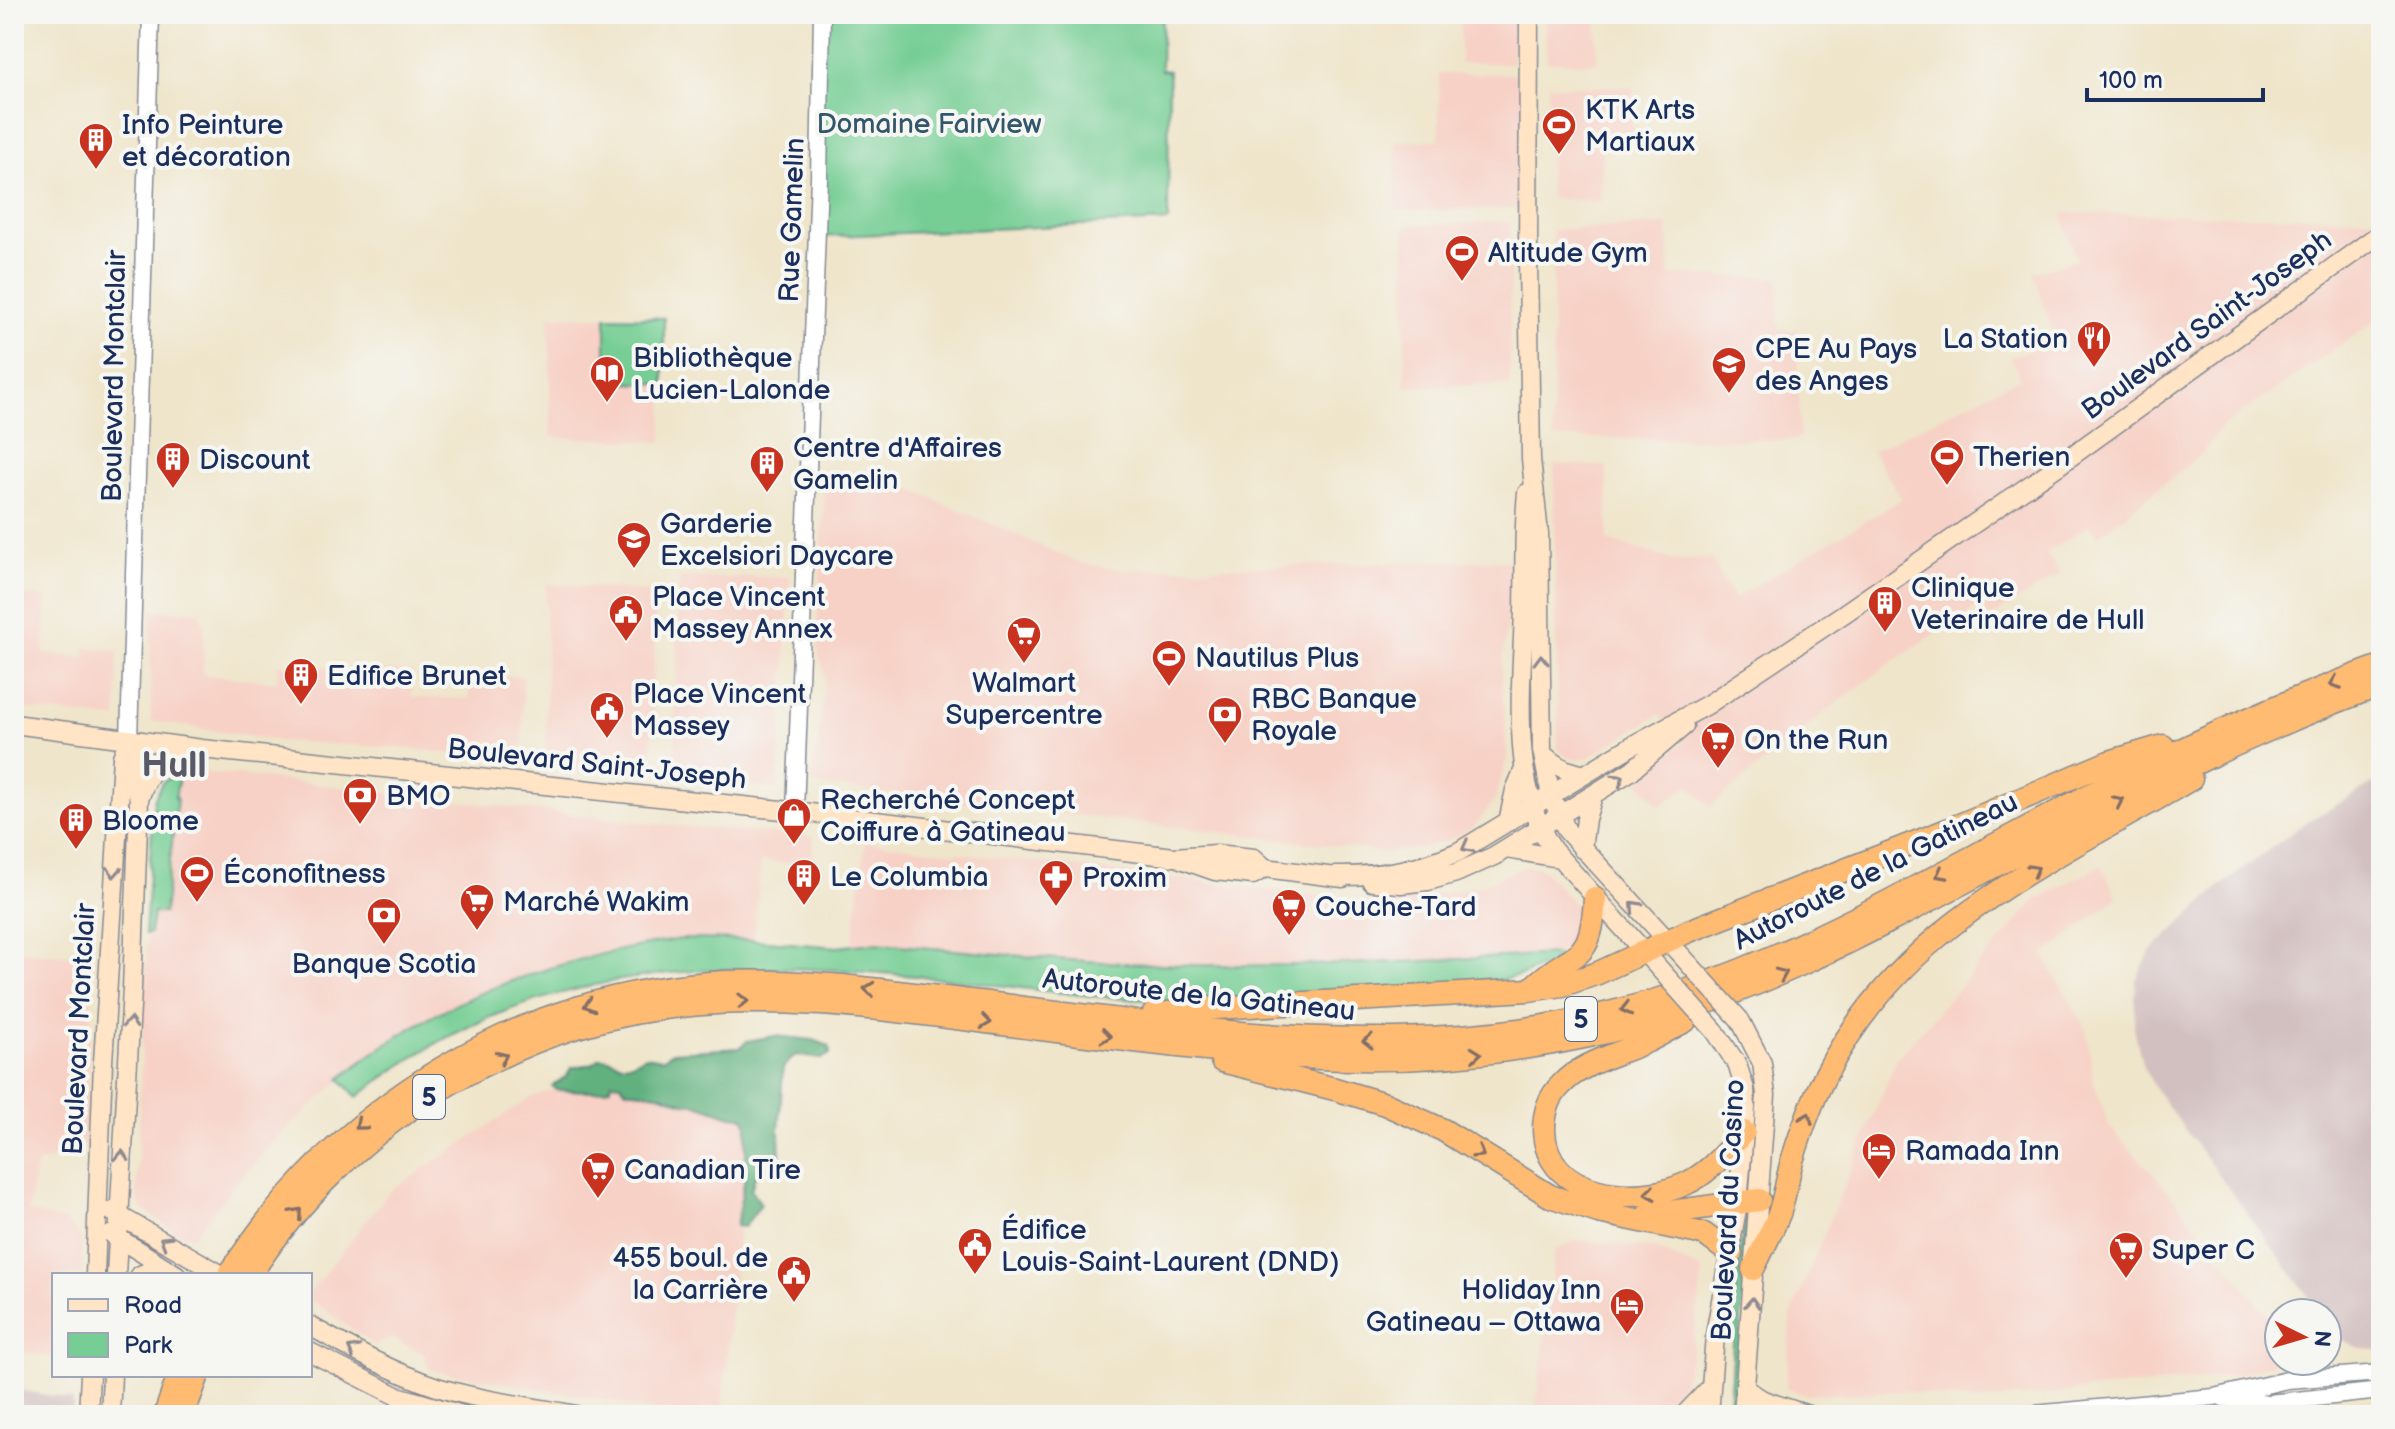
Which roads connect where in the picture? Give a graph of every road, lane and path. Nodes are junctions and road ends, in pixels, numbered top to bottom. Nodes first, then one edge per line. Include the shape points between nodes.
1 (151, 14) edge
2 (822, 14) edge
3 (1529, 14) edge
4 (2381, 233) edge
5 (1531, 463) junction
6 (2381, 666) edge
7 (2381, 685) edge
8 (1707, 705) junction
9 (2291, 719) junction
10 (14, 724) edge
11 (2226, 728) junction
12 (129, 739) junction
13 (202, 749) junction
14 (1543, 755) junction
15 (1524, 769) junction
16 (1584, 775) junction
17 (1551, 796) junction
18 (1593, 796) junction
19 (139, 800) junction
20 (1534, 807) junction
21 (795, 812) junction
22 (1559, 816) junction
23 (1508, 822) junction
24 (1541, 828) junction
25 (1506, 849) junction
26 (1582, 849) junction
27 (1560, 858) junction
28 (1334, 876) junction
29 (1595, 898) junction
30 (1668, 940) junction
31 (1643, 951) junction
32 (1529, 990) junction
33 (1731, 995) junction
34 (1115, 1019) junction
35 (1147, 1042) junction
36 (1744, 1132) junction
37 (1749, 1201) junction
38 (97, 1214) junction
39 (119, 1216) junction
40 (1627, 1217) junction
41 (118, 1238) junction
42 (1731, 1254) junction
43 (1753, 1269) junction
44 (170, 1270) edge
45 (95, 1273) edge
46 (116, 1273) edge
47 (220, 1273) edge
48 (251, 1273) edge
49 (312, 1327) edge
50 (312, 1353) edge
51 (2381, 1373) edge
52 (2343, 1375) edge
53 (90, 1377) edge
54 (112, 1377) edge
55 (178, 1377) edge
56 (197, 1377) edge
57 (2320, 1377) joint
58 (1709, 1389) junction
59 (1745, 1389) junction
60 (2381, 1391) edge
61 (2326, 1396) junction
62 (2214, 1397) junction
63 (88, 1415) edge
64 (110, 1415) edge
65 (165, 1415) edge
66 (183, 1415) edge
67 (462, 1415) edge
68 (576, 1415) edge
69 (1684, 1415) edge
70 (1709, 1415) edge
71 (1743, 1415) edge
72 (1808, 1415) edge
73 (2024, 1415) edge

1 - 12 street, Boulevard Montclair
2 - 21 street, Rue Gamelin
3 - 5 main road
4 - 8 main road, Boulevard Saint-Joseph via 2059,465
14 -> 5 main road, Boulevard du Casino via 1539,534
5 - 15 main road via 1523,534
6 -> 11 highway, Autoroute de la Gatineau / 5
7 - 9 highway, Autoroute de la Gatineau / 5
8 - 16 main road, Boulevard Saint-Joseph
18 -> 8 main road, Boulevard Saint-Joseph via 1646,761
33 -> 9 highway, Autoroute de la Gatineau / 5 via 1832,951 2151,784
43 -> 9 highway via 1780,1212 1803,1129 1825,1078 1867,1010 1908,962 1983,901
10 - 12 main road, Boulevard Saint-Joseph
11 - 30 highway via 2109,762
11 -> 34 highway, Autoroute de la Gatineau / 5 via 1801,946 1713,982 1624,1009 1508,1032 1390,1041 1266,1036
12 - 13 main road, Boulevard Saint-Joseph
12 - 19 main road, Boulevard Montclair
12 -> 38 main road, Boulevard Montclair via 122,757 112,901
13 - 19 main road via 173,754 156,764
13 - 21 main road, Boulevard Saint-Joseph
14 - 16 main road
14 - 17 main road, Boulevard du Casino
15 - 20 main road, Boulevard du Casino
15 - 23 main road
16 - 17 main road, Boulevard Saint-Joseph
17 - 20 main road, Boulevard Saint-Joseph
17 - 22 main road, Boulevard du Casino
18 - 22 main road, Boulevard Saint-Joseph
18 - 26 main road
39 -> 19 main road, Boulevard Montclair
20 - 23 main road, Boulevard Saint-Joseph
20 - 24 main road, Boulevard du Casino
21 - 28 main road, Boulevard Saint-Joseph via 1174,857 1215,871 1253,875 1265,868
22 - 24 main road, Boulevard Saint-Joseph
22 - 26 main road, Boulevard du Casino
23 -> 28 main road, Boulevard Saint-Joseph via 1432,862 1371,875
24 - 25 main road, Boulevard Saint-Joseph
24 - 27 main road, Boulevard du Casino
25 - 27 main road
25 - 28 main road, Boulevard Saint-Joseph via 1467,869 1423,882 1375,883
30 -> 26 main road, Boulevard du Casino
27 - 29 main road, Boulevard du Casino
29 - 31 main road, Boulevard du Casino
29 - 32 highway via 1586,946
30 - 31 highway
30 - 37 main road, Boulevard du Casino, bridge via 1740,1020 1756,1047 1765,1079 1765,1131
31 - 32 highway via 1573,982
31 - 36 main road, Boulevard du Casino, bridge via 1732,1054 1746,1094
32 - 34 highway via 1200,1009
35 -> 33 highway, Autoroute de la Gatineau / 5 via 1298,1057 1442,1057 1595,1035
36 -> 33 highway via 1694,1180 1637,1195 1598,1191 1575,1182 1557,1167 1544,1135 1548,1105 1569,1077
34 -> 47 highway, Autoroute de la Gatineau / 5 via 776,982 676,987 586,1006 485,1044 378,1111 299,1182
35 -> 40 highway via 1385,1104 1443,1130 1550,1196
48 -> 35 highway, Autoroute de la Gatineau / 5 via 315,1192 404,1113 512,1052 612,1018 699,1003 797,1001
36 - 37 main road, Boulevard du Casino
37 - 40 highway
37 - 42 main road, Boulevard du Casino
37 - 43 main road, Boulevard du Casino
38 - 39 main road
38 - 41 main road
38 - 45 main road, Boulevard Montclair
39 - 41 main road, Boulevard Montclair
47 -> 39 main road
40 - 42 highway via 1704,1234
41 - 44 main road
41 - 46 main road, Boulevard Montclair
42 - 58 main road, Boulevard du Casino
59 -> 43 main road, Boulevard du Casino
68 -> 49 main road via 426,1383
50 - 67 main road via 397,1396
51 - 52 street
53 - 63 main road
54 - 64 main road
55 - 65 highway
56 - 66 highway
57 - 61 street
57 - 62 street
58 - 69 main road
58 - 70 main road, Boulevard du Casino
59 - 71 main road, Boulevard du Casino
59 - 72 main road
60 - 61 street
61 - 62 street via 2268,1403
62 - 73 street

